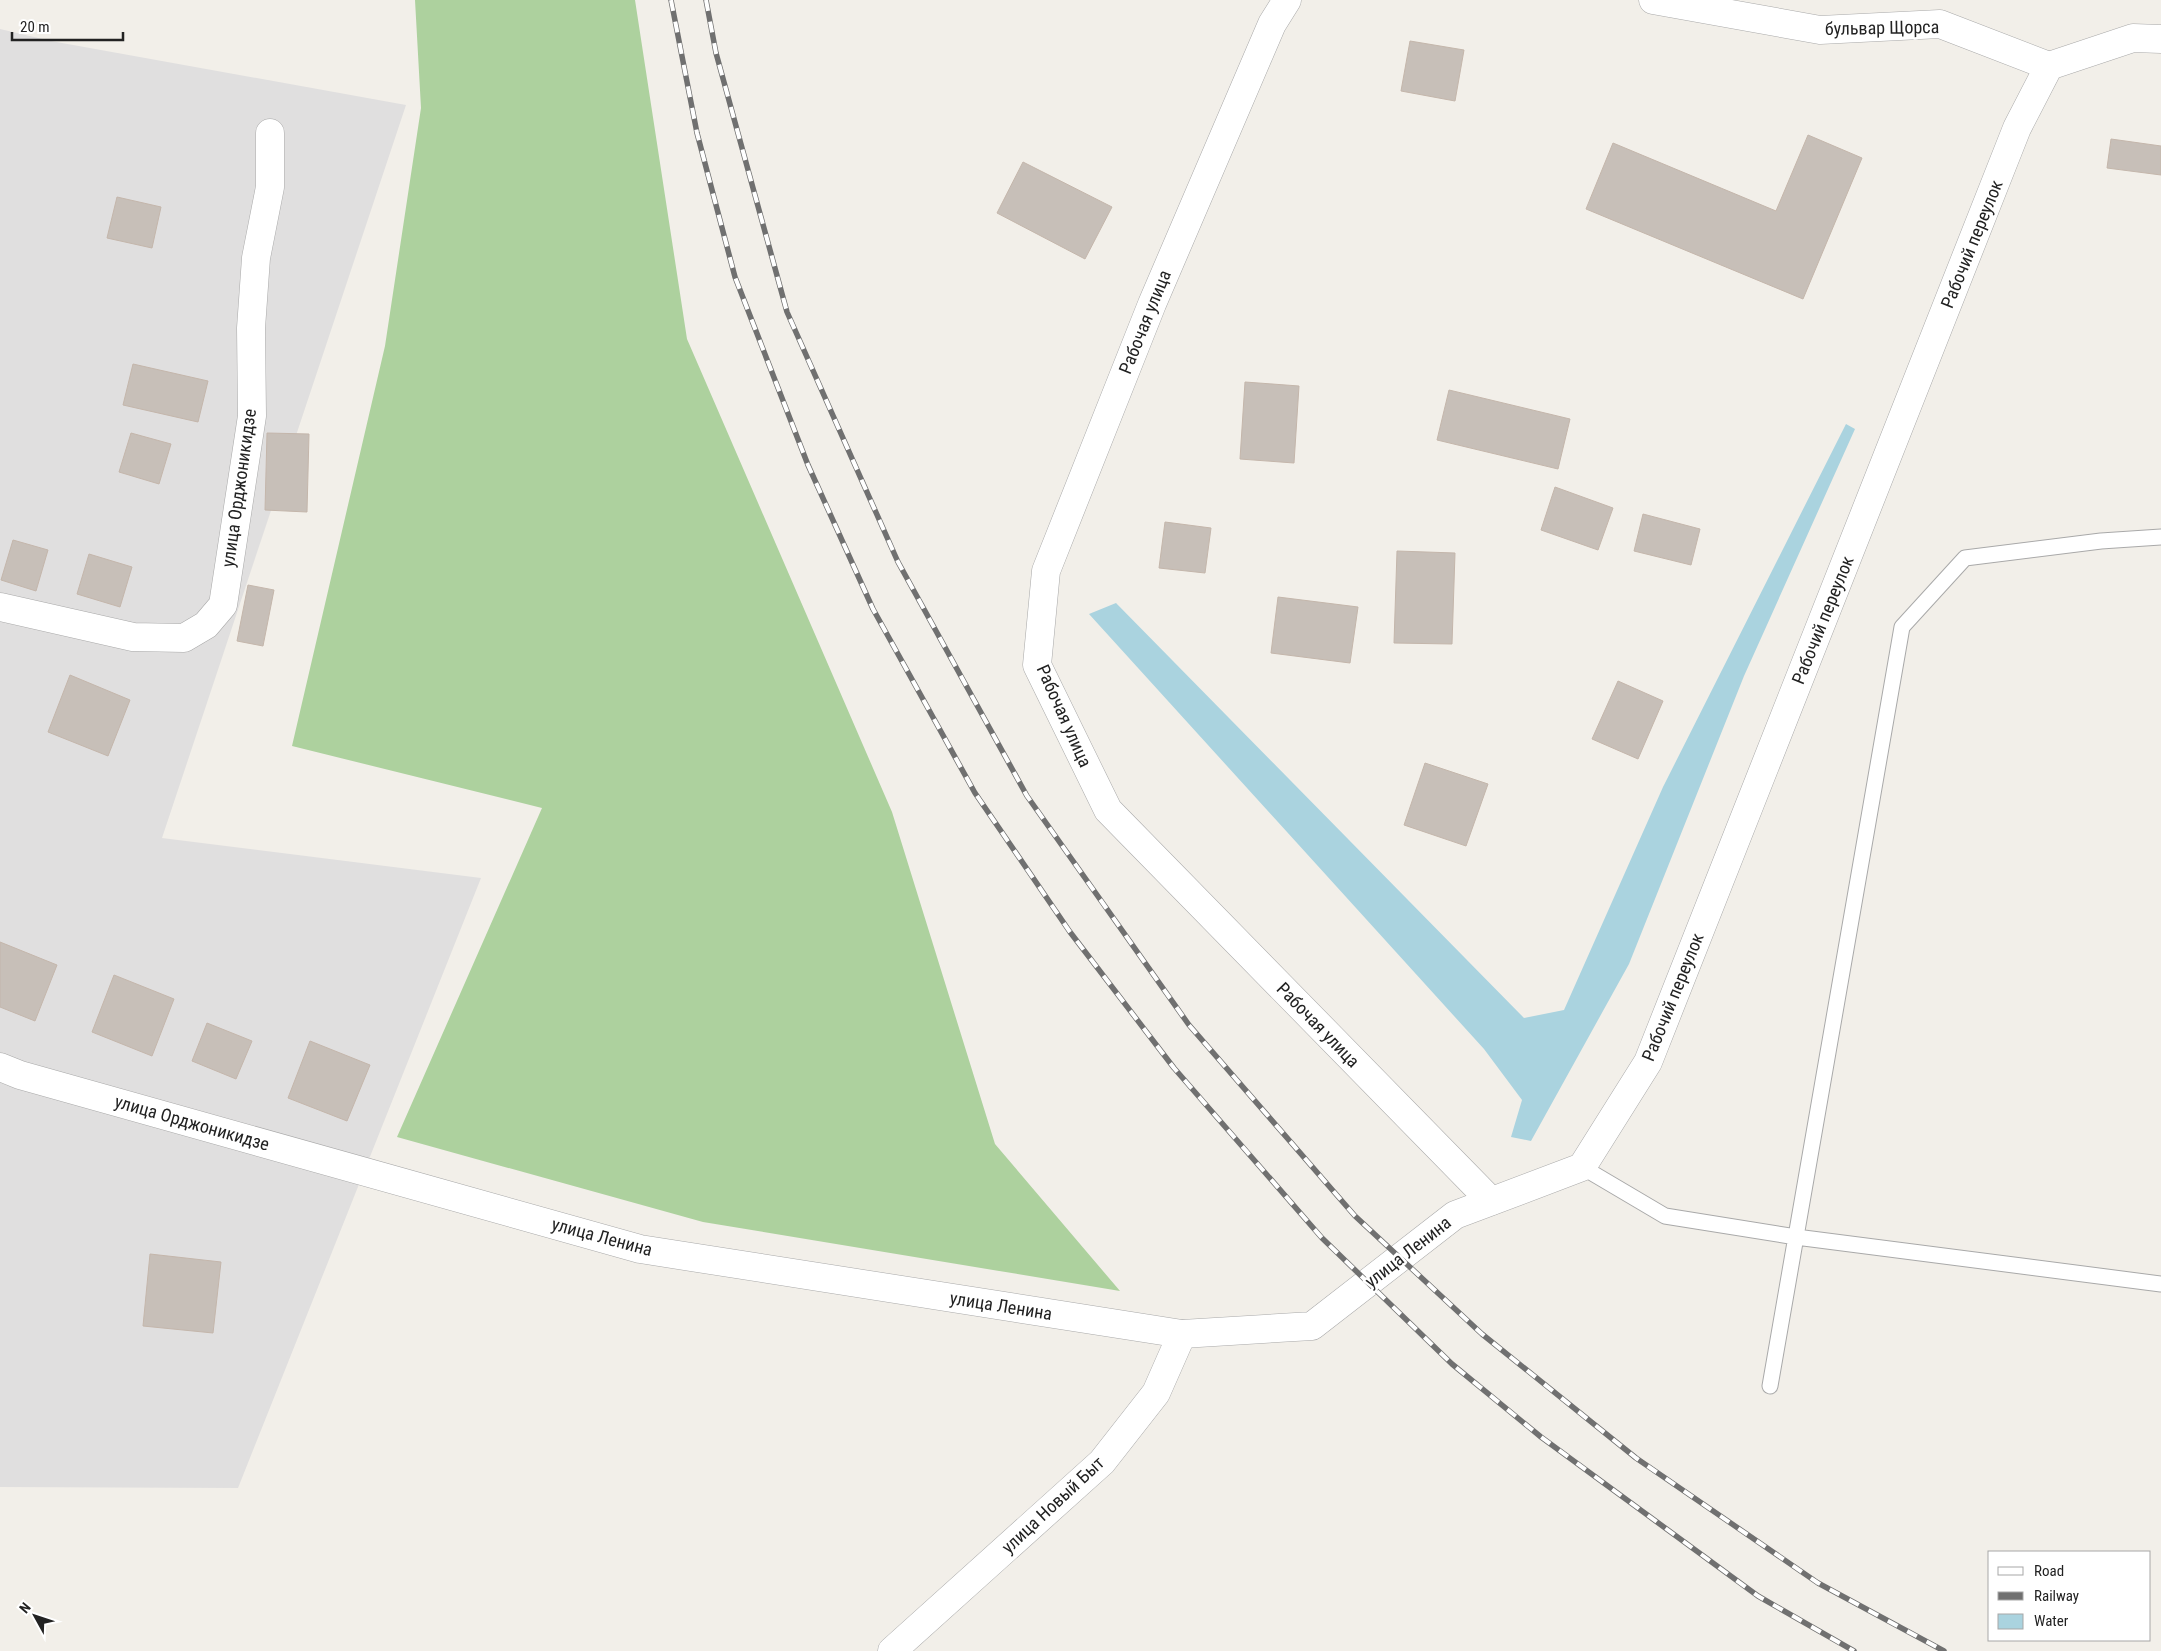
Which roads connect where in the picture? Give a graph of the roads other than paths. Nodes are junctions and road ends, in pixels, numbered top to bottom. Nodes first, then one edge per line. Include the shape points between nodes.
1 (1287, 0) edge
2 (1653, 0) edge
3 (2161, 39) edge
4 (2049, 66) junction
5 (270, 132) dead end
6 (2161, 536) edge
7 (0, 607) edge
8 (0, 1067) edge
9 (1582, 1167) junction
10 (386, 1178) joint
11 (1491, 1201) junction
12 (1796, 1237) junction
13 (2161, 1284) edge
14 (1182, 1334) junction
15 (1770, 1386) dead end
16 (892, 1651) edge

1 - 11 street, Рабочая улица via 1272,24 1152,304 1046,571 1037,665 1108,810
2 - 4 street, бульвар Щорса via 1820,30 1940,24
3 - 4 street via 2133,38
4 - 9 street, Рабочий переулок via 2017,128 1648,1062
5 - 7 street, улица Орджоникидзе via 270,186 256,258 251,328 252,416 223,605 206,625 184,638 133,637
6 - 12 lane via 1965,558 1902,627
8 - 10 street, улица Орджоникидзе
9 - 11 street, улица Ленина
9 - 12 lane via 1665,1216
10 - 14 street, улица Ленина via 640,1249
11 - 14 street, улица Ленина via 1455,1215 1312,1326
12 - 13 lane
12 - 15 lane
14 - 16 street, улица Новый Быт via 1156,1393 1102,1462

